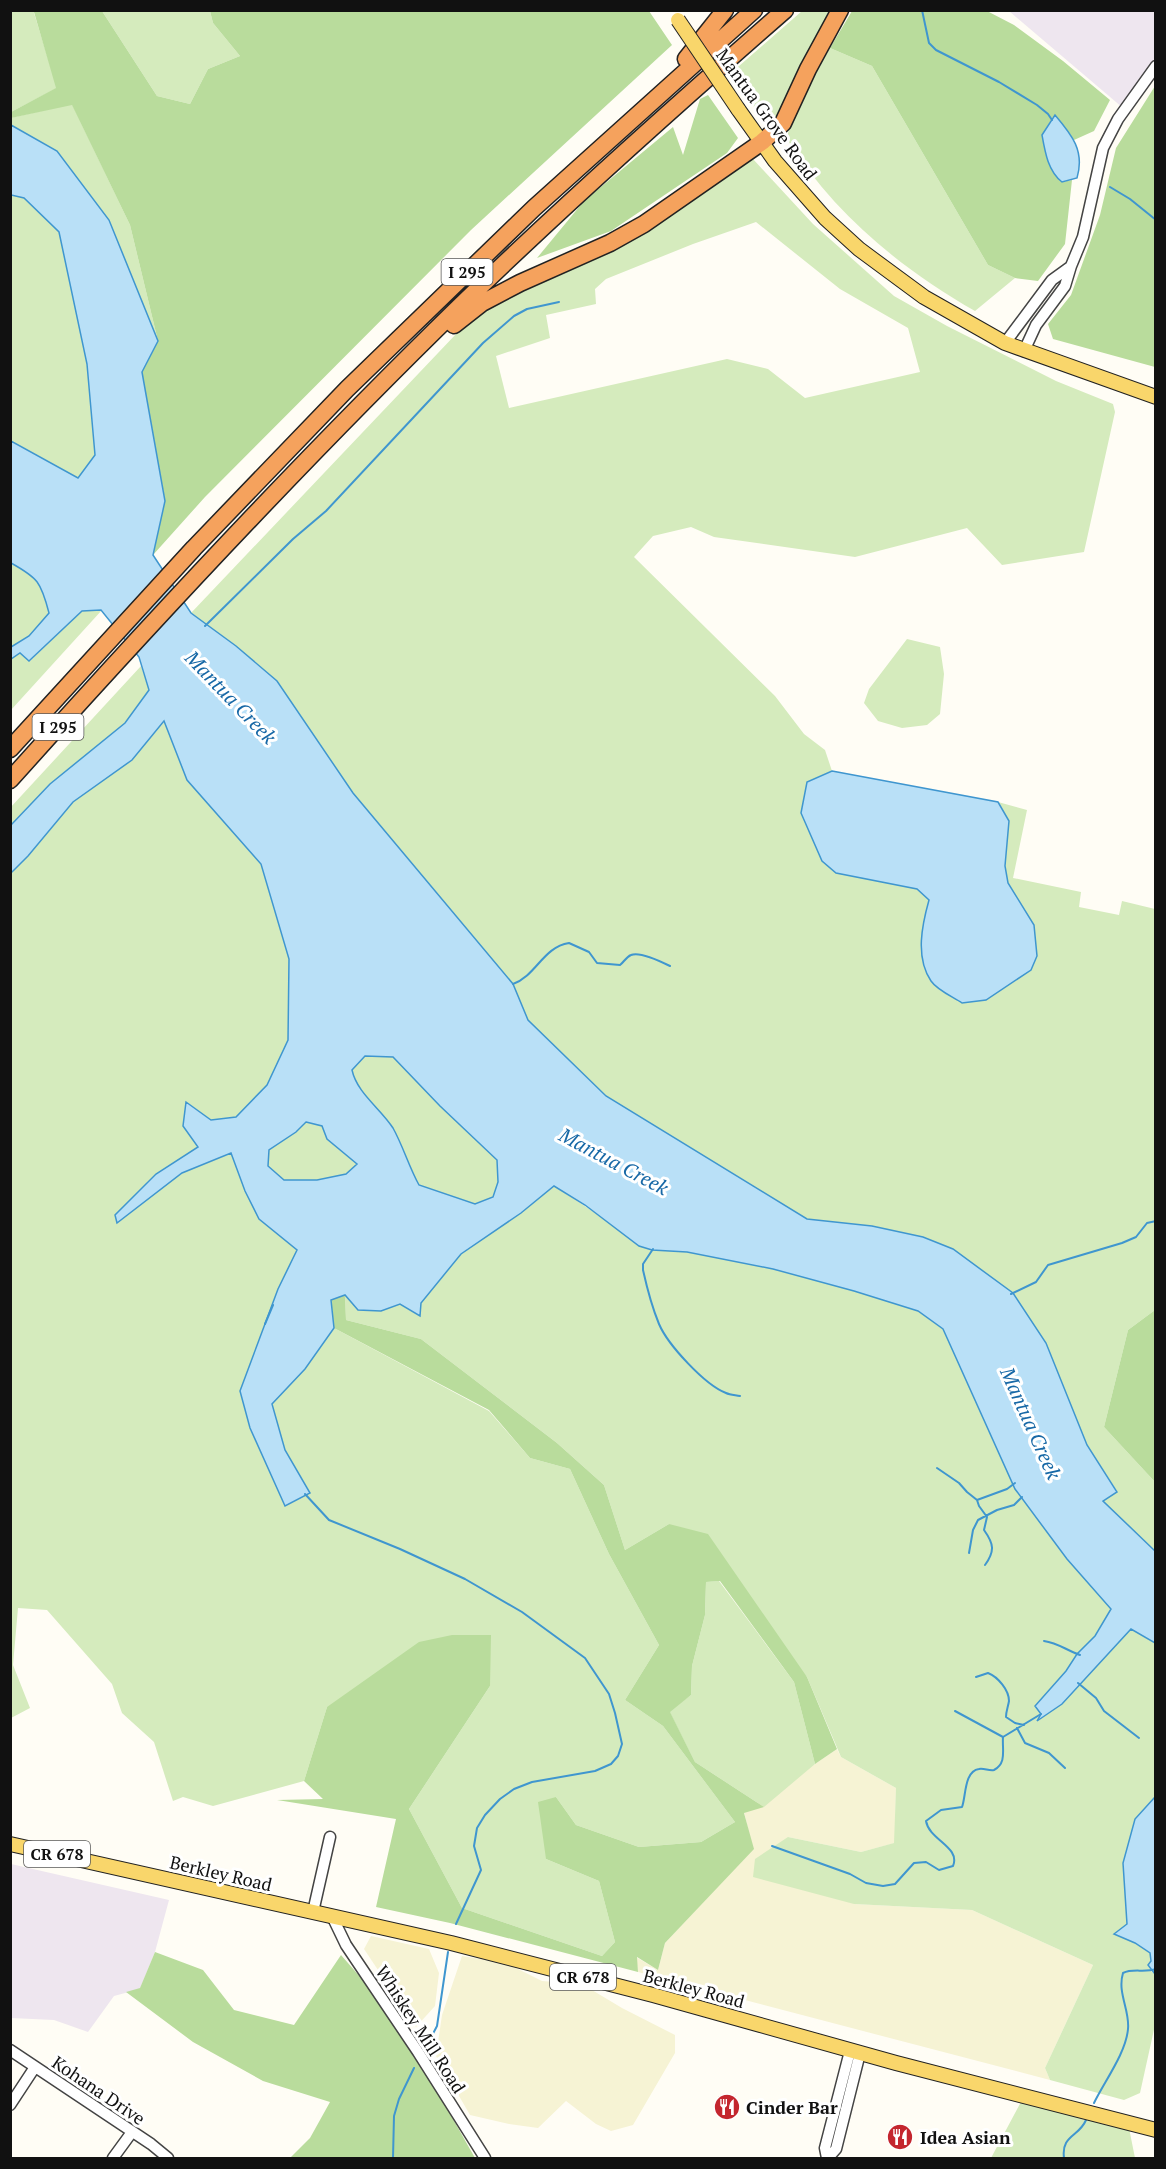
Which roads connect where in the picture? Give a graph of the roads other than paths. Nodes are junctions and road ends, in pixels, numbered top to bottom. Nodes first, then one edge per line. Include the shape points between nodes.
1 (724, 10) edge
2 (754, 10) edge
3 (785, 10) edge
4 (840, 10) edge
5 (675, 15) edge
6 (1155, 66) edge
7 (658, 96) junction
8 (762, 142) junction
9 (1071, 266) junction
10 (1005, 343) junction
11 (1024, 351) junction
12 (1155, 397) edge
13 (268, 499) junction
14 (10, 749) edge
15 (10, 780) edge
16 (330, 1837) dead end
17 (10, 1844) edge
18 (313, 1912) junction
19 (332, 1916) junction
20 (10, 2050) edge
21 (855, 2052) junction
22 (35, 2067) junction
23 (10, 2105) edge
24 (1155, 2130) edge
25 (132, 2132) junction
26 (113, 2158) edge
27 (168, 2158) edge
28 (485, 2158) edge
29 (827, 2158) edge

1 - 7 highway
2 - 7 highway, I 295
3 - 13 highway, I 295 via 495,273
4 - 8 highway via 783,123
5 - 8 main road, Mantua Grove Road, bridge
6 - 9 street via 1102,148 1083,237
7 - 14 highway, I 295 via 534,208 347,389 194,548
8 - 10 main road, Mantua Grove Road via 799,190 859,249 924,297
8 - 13 highway via 644,224 482,303 453,326 305,474
9 - 10 street via 1052,280
9 - 11 street via 1065,286 1036,325
10 - 11 main road, Mantua Grove Road
11 - 12 main road, Mantua Grove Road
13 - 15 highway, I 295
16 - 18 street
17 - 18 main road, Berkley Road / CR 678
18 - 19 main road, Berkley Road / CR 678
19 - 21 main road, Berkley Road / CR 678 via 630,1989
19 - 28 street, Whiskey Mill Road via 346,1945
20 - 22 street, Kohana Drive
21 - 24 main road, Berkley Road / CR 678
21 - 29 street via 825,2148
22 - 23 street
22 - 25 street, Kohana Drive
25 - 26 street
25 - 27 street, Kohana Drive

